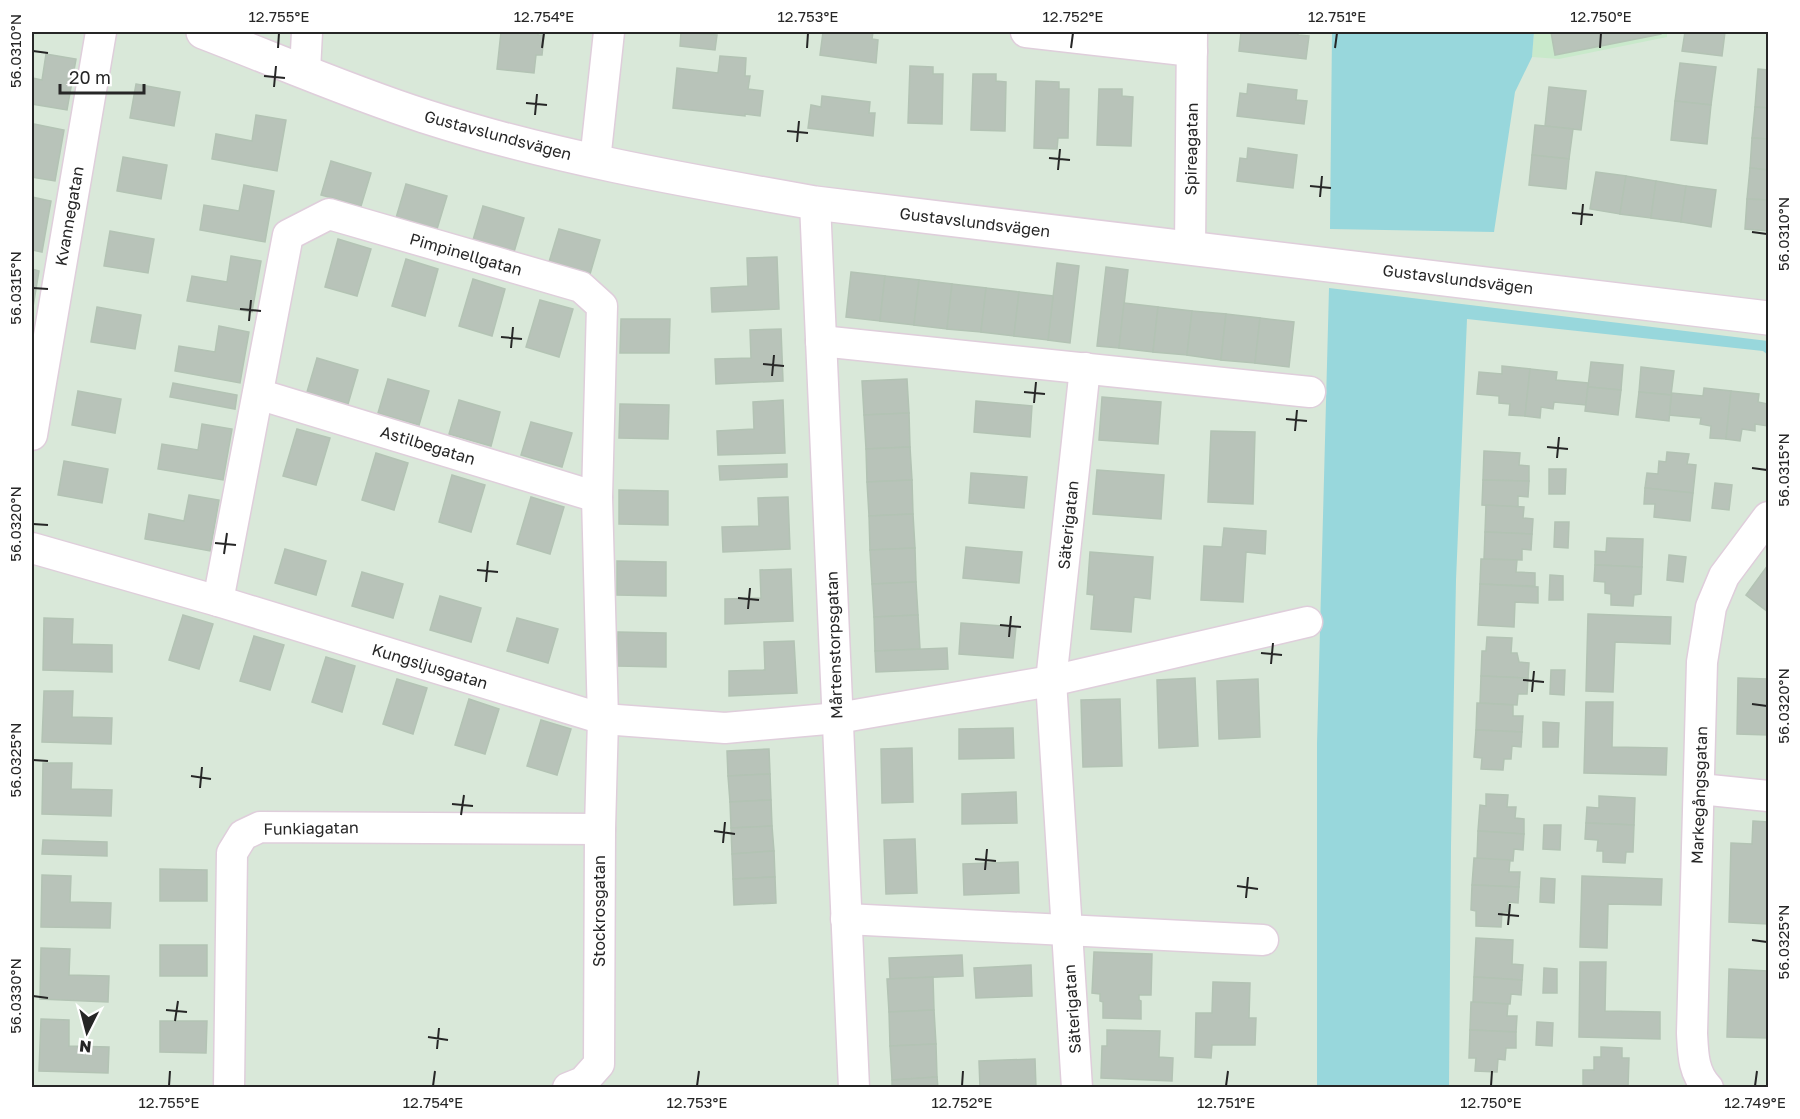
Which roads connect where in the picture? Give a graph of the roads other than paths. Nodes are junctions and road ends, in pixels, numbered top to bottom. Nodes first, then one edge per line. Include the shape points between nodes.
1 (101, 32) edge
2 (203, 32) edge
3 (307, 32) edge
4 (609, 32) edge
5 (1026, 32) edge
6 (1192, 41) edge
7 (305, 71) junction
8 (595, 161) junction
9 (815, 203) junction
10 (1190, 248) junction
11 (1768, 318) edge
12 (821, 341) junction
13 (1085, 368) junction
14 (1310, 392) dead end
15 (258, 394) junction
16 (32, 435) edge
17 (597, 497) junction
18 (1768, 517) edge
19 (32, 548) edge
20 (218, 601) junction
21 (1307, 622) dead end
22 (1052, 681) junction
23 (838, 718) junction
24 (603, 719) junction
25 (1700, 789) junction
26 (1768, 796) edge
27 (600, 829) junction
28 (846, 918) junction
29 (1067, 930) junction
30 (1263, 940) dead end
31 (229, 1088) edge
32 (568, 1088) edge
33 (854, 1088) edge
34 (1077, 1088) edge
35 (1708, 1088) edge

1 - 16 street, Kvannegatan
2 - 7 street, Gustavslundsvägen
3 - 7 street
4 - 8 street
5 - 6 street, Spireagatan
6 - 10 street, Spireagatan
7 - 8 street, Gustavslundsvägen via 423,116
8 - 9 street, Gustavslundsvägen
9 - 10 street, Gustavslundsvägen
9 - 12 street, Mårtenstorpsgatan
10 - 11 street, Gustavslundsvägen
12 - 13 street
12 - 23 street, Mårtenstorpsgatan
13 - 14 street
13 - 22 street, Säterigatan
15 - 17 street, Astilbegatan
15 - 17 street, Pimpinellgatan via 288,235 329,214 581,286 602,306
15 - 20 street, Pimpinellgatan
17 - 24 street, Pimpinellgatan
18 - 25 street, Markegångsgatan via 1724,576 1711,607 1702,662
19 - 20 street, Kungsljusgatan
20 - 24 street, Kungsljusgatan
21 - 22 street
22 - 23 street
22 - 29 street, Säterigatan
23 - 24 street, Kungsljusgatan via 725,728
23 - 28 street, Mårtenstorpsgatan
24 - 27 street, Stockrosgatan
25 - 26 street
25 - 35 street, Markegångsgatan via 1692,1033 1695,1066
27 - 31 street, Funkiagatan via 260,827 243,835 232,853
27 - 32 street, Stockrosgatan via 599,1064 583,1082
28 - 29 street
28 - 33 street, Mårtenstorpsgatan
29 - 30 street
29 - 34 street, Säterigatan

